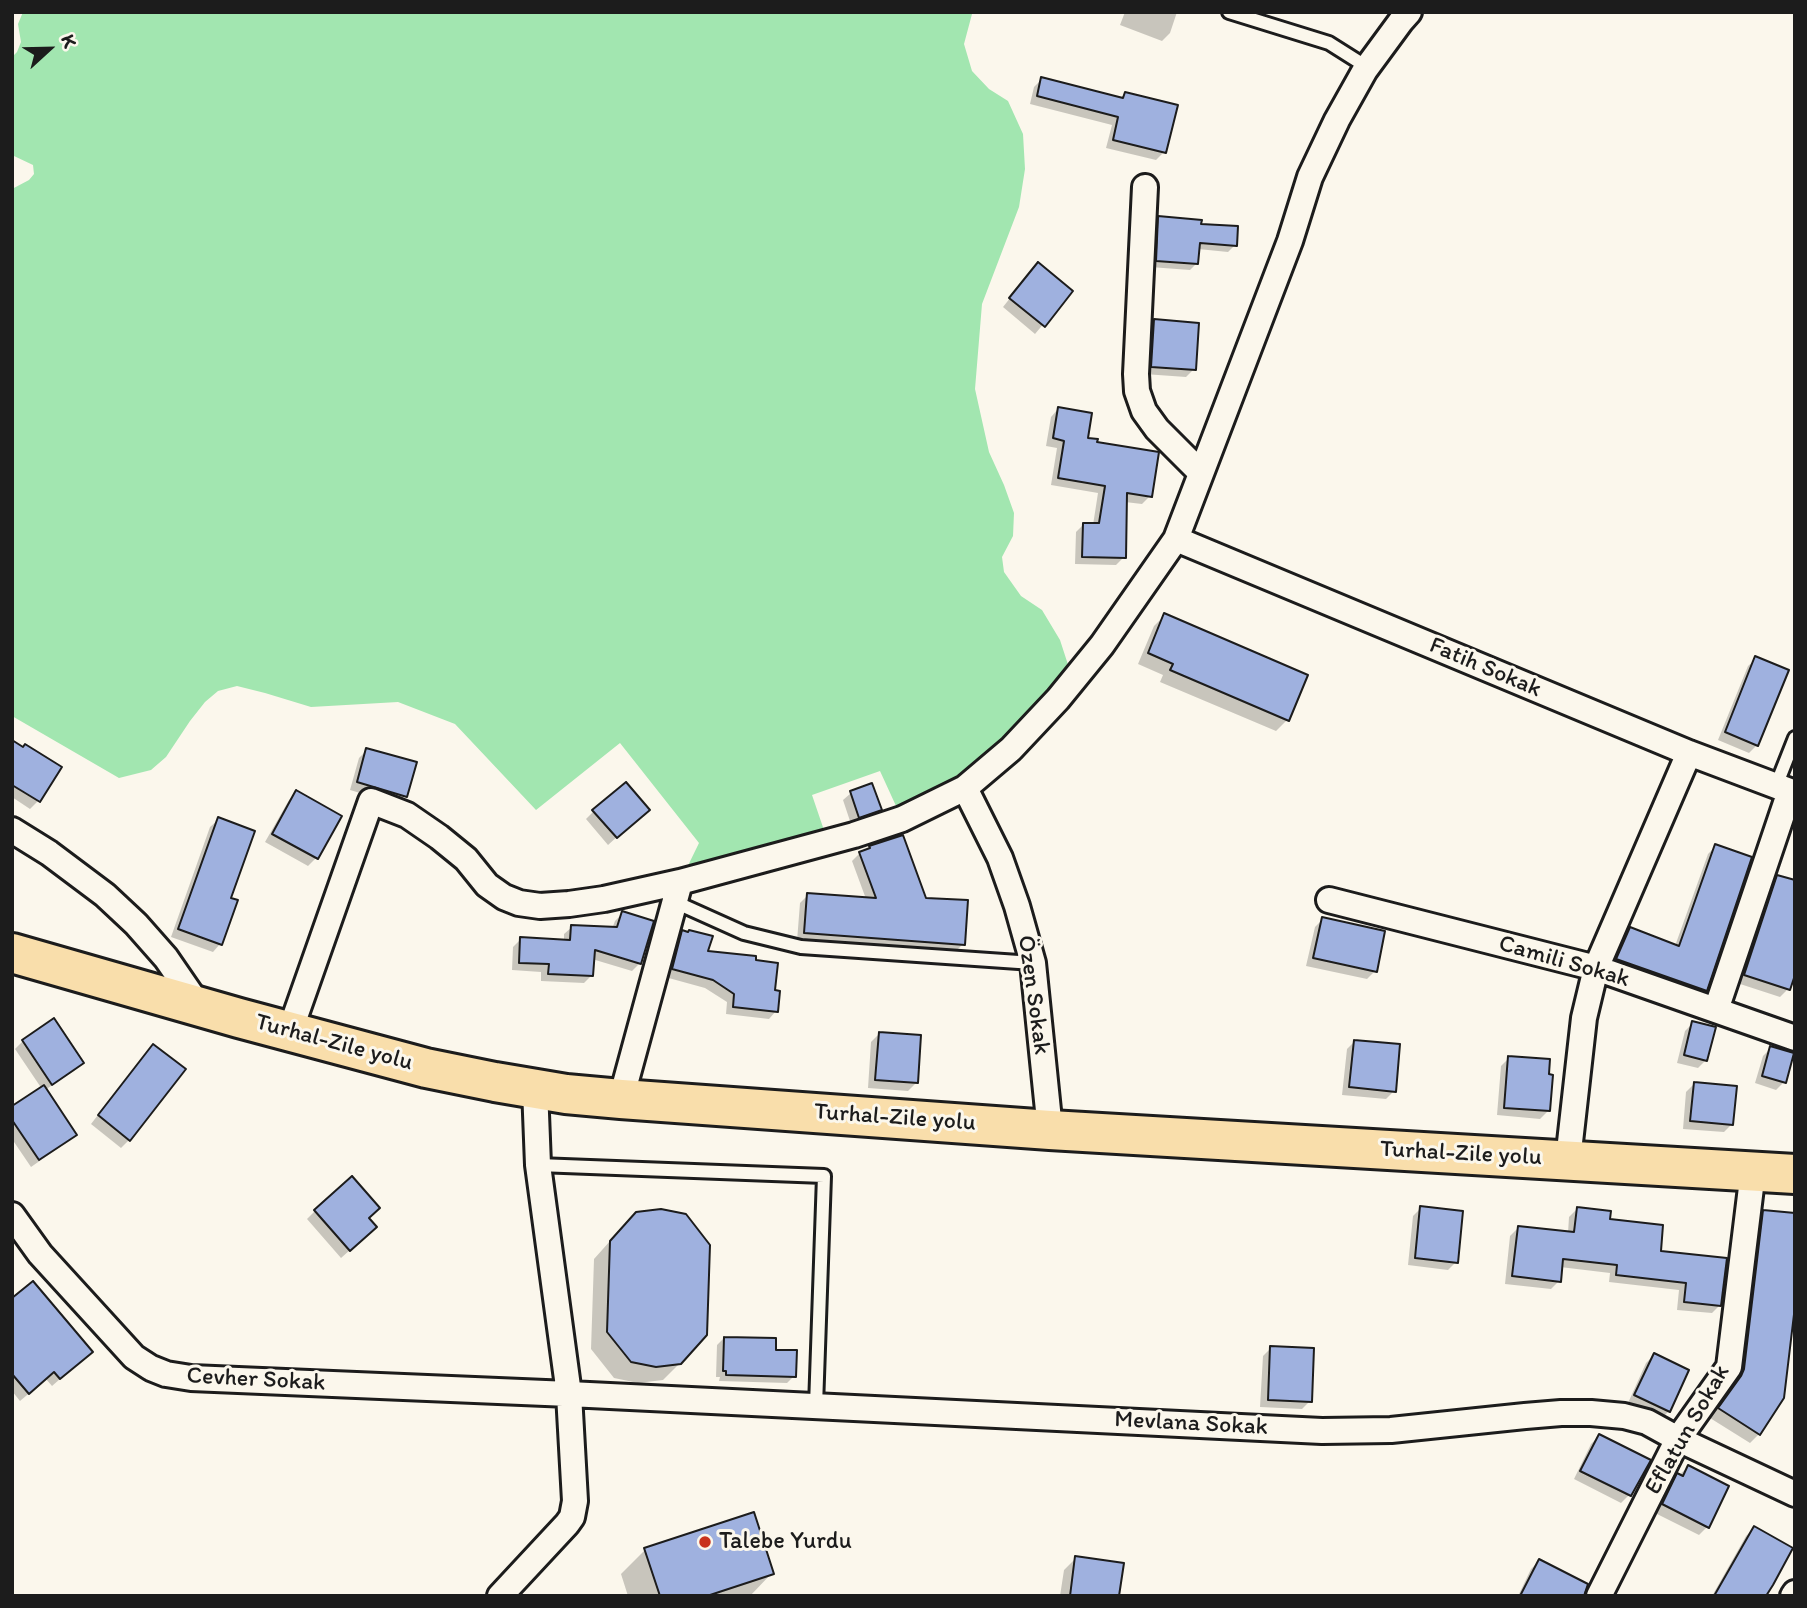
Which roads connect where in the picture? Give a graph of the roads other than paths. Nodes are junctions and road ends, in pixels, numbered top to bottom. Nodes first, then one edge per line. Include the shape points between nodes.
1 (1229, 12) edge
2 (1409, 12) edge
3 (1367, 67) junction
4 (1145, 187) dead end
5 (1201, 473) junction
6 (1176, 538) junction
7 (1795, 738) edge
8 (1689, 753) junction
9 (965, 788) junction
10 (1787, 790) edge
11 (12, 830) edge
12 (678, 892) junction
13 (1329, 900) dead end
14 (12, 953) edge
15 (1033, 963) junction
16 (1596, 968) junction
17 (199, 1006) junction
18 (1716, 1010) junction
19 (290, 1031) junction
20 (1795, 1038) edge
21 (535, 1088) junction
22 (621, 1099) junction
23 (1050, 1130) junction
24 (1568, 1160) junction
25 (538, 1165) junction
26 (1753, 1171) junction
27 (1795, 1174) edge
28 (12, 1215) edge
29 (569, 1394) junction
30 (816, 1406) junction
31 (1678, 1439) junction
32 (1795, 1493) edge
33 (500, 1596) edge
34 (1599, 1596) edge

1 - 3 lane via 1329,43
2 - 3 street
3 - 5 street via 1310,177
4 - 5 street via 1137,391 1157,429
5 - 6 street
6 - 8 street, Fatih Sokak
6 - 9 street via 1102,645 1058,699 1011,749
7 - 10 lane
8 - 10 street, Fatih Sokak
8 - 16 street
9 - 12 street via 902,819
9 - 15 street, Özen Sokak via 1000,858
10 - 18 street
11 - 17 street via 105,895 136,924
12 - 15 lane via 744,933 801,947
12 - 19 street via 569,904 519,903 488,885 439,837 407,815 371,801
12 - 22 street
13 - 16 street, Camili Sokak
14 - 17 main road, Turhal-Zile yolu
15 - 23 street, Özen Sokak
16 - 18 street, Camili Sokak
16 - 24 street via 1584,1018
17 - 19 main road, Turhal-Zile yolu
18 - 20 street, Camili Sokak
19 - 21 main road, Turhal-Zile yolu via 426,1068
21 - 22 main road, Turhal-Zile yolu
21 - 25 street
22 - 23 main road, Turhal-Zile yolu
23 - 24 main road, Turhal-Zile yolu
24 - 26 main road, Turhal-Zile yolu
25 - 29 street
25 - 30 lane via 824,1176
26 - 27 main road, Turhal-Zile yolu
26 - 31 street, Eflatun Sokak via 1729,1367
28 - 29 street, Cevher Sokak via 40,1254 134,1357 166,1374
29 - 30 street, Mevlana Sokak
29 - 33 street via 576,1502 572,1517
30 - 31 street, Mevlana Sokak via 1322,1431 1391,1430 1591,1413 1647,1422
31 - 32 street, Mevlana Sokak
31 - 34 street, Eflatun Sokak

